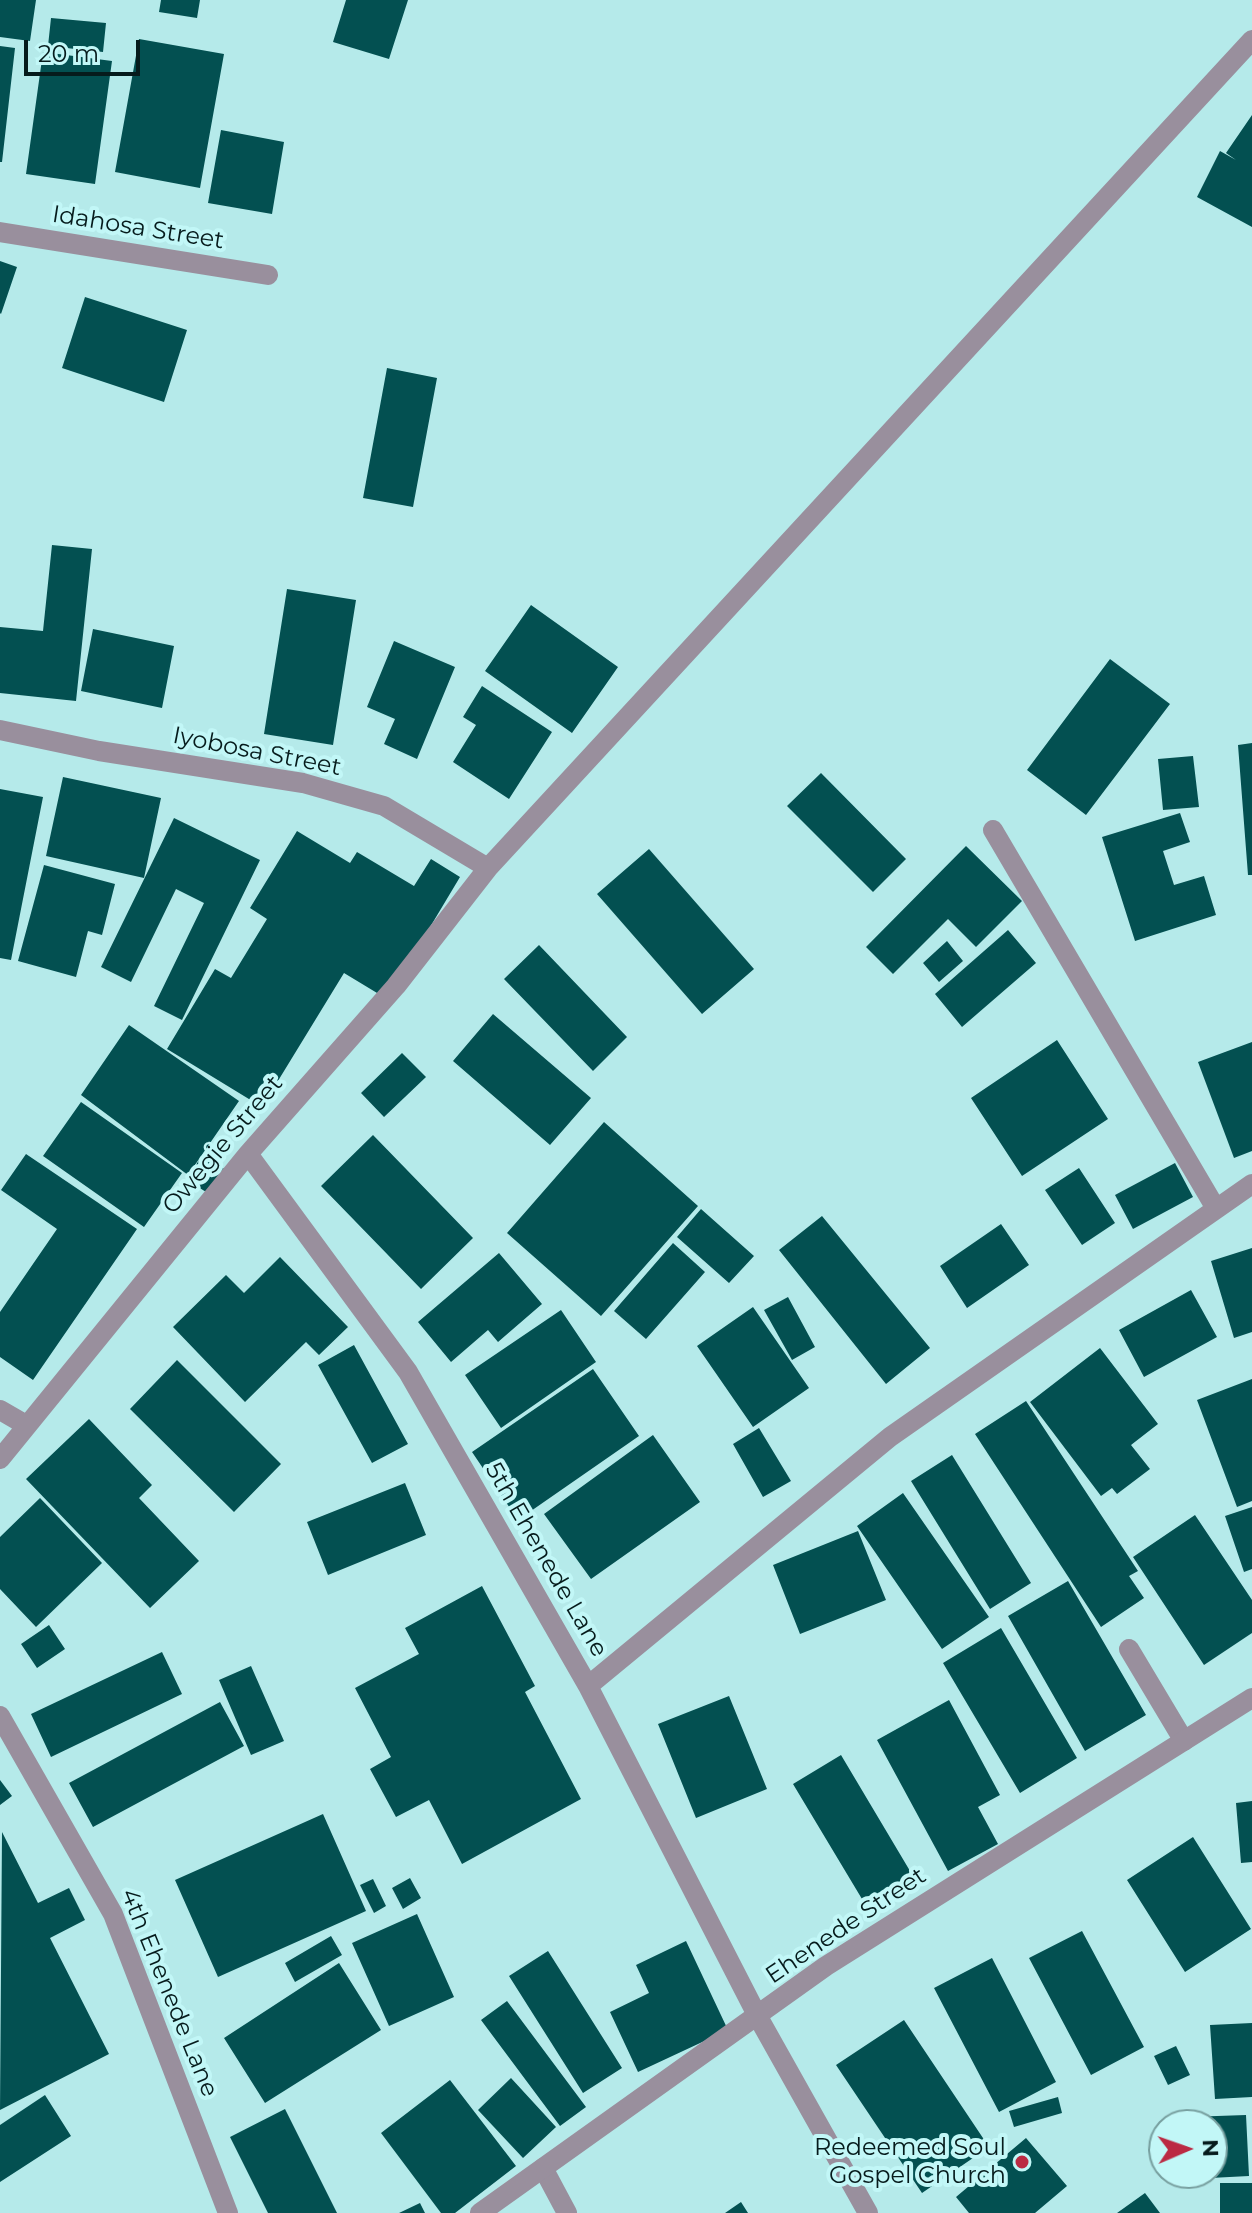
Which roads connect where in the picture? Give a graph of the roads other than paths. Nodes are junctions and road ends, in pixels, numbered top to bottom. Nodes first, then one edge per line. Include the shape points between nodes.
1 (1252, 40) edge
2 (0, 232) edge
3 (268, 275) dead end
4 (0, 730) edge
5 (993, 830) dead end
6 (488, 868) junction
7 (248, 1154) junction
8 (1252, 1184) edge
9 (1215, 1207) junction
10 (0, 1410) edge
11 (26, 1425) junction
12 (0, 1459) edge
13 (1129, 1649) dead end
14 (588, 1686) junction
15 (1252, 1698) edge
16 (0, 1716) edge
17 (1184, 1741) junction
18 (758, 2017) junction
19 (543, 2168) junction
20 (228, 2213) edge
21 (480, 2213) edge
22 (567, 2213) edge
23 (868, 2213) edge

1 - 6 street, Owegie Street
2 - 3 street, Idahosa Street
4 - 6 street, Iyobosa Street via 303,783 384,806
5 - 9 street
6 - 7 street, Owegie Street via 396,986
7 - 11 street, Owegie Street
7 - 14 street, 5th Ehenede Lane via 408,1372
8 - 9 street
9 - 14 street via 890,1437
10 - 11 street
11 - 12 street, Owegie Street
13 - 17 street
14 - 18 street, 5th Ehenede Lane
15 - 17 street, Ehenede Street
16 - 20 street, 4th Ehenede Lane via 113,1914
17 - 18 street, Ehenede Street via 826,1966
18 - 19 street, Ehenede Street
18 - 23 street, 5th Ehenede Lane
19 - 21 street, Ehenede Street
19 - 22 street

